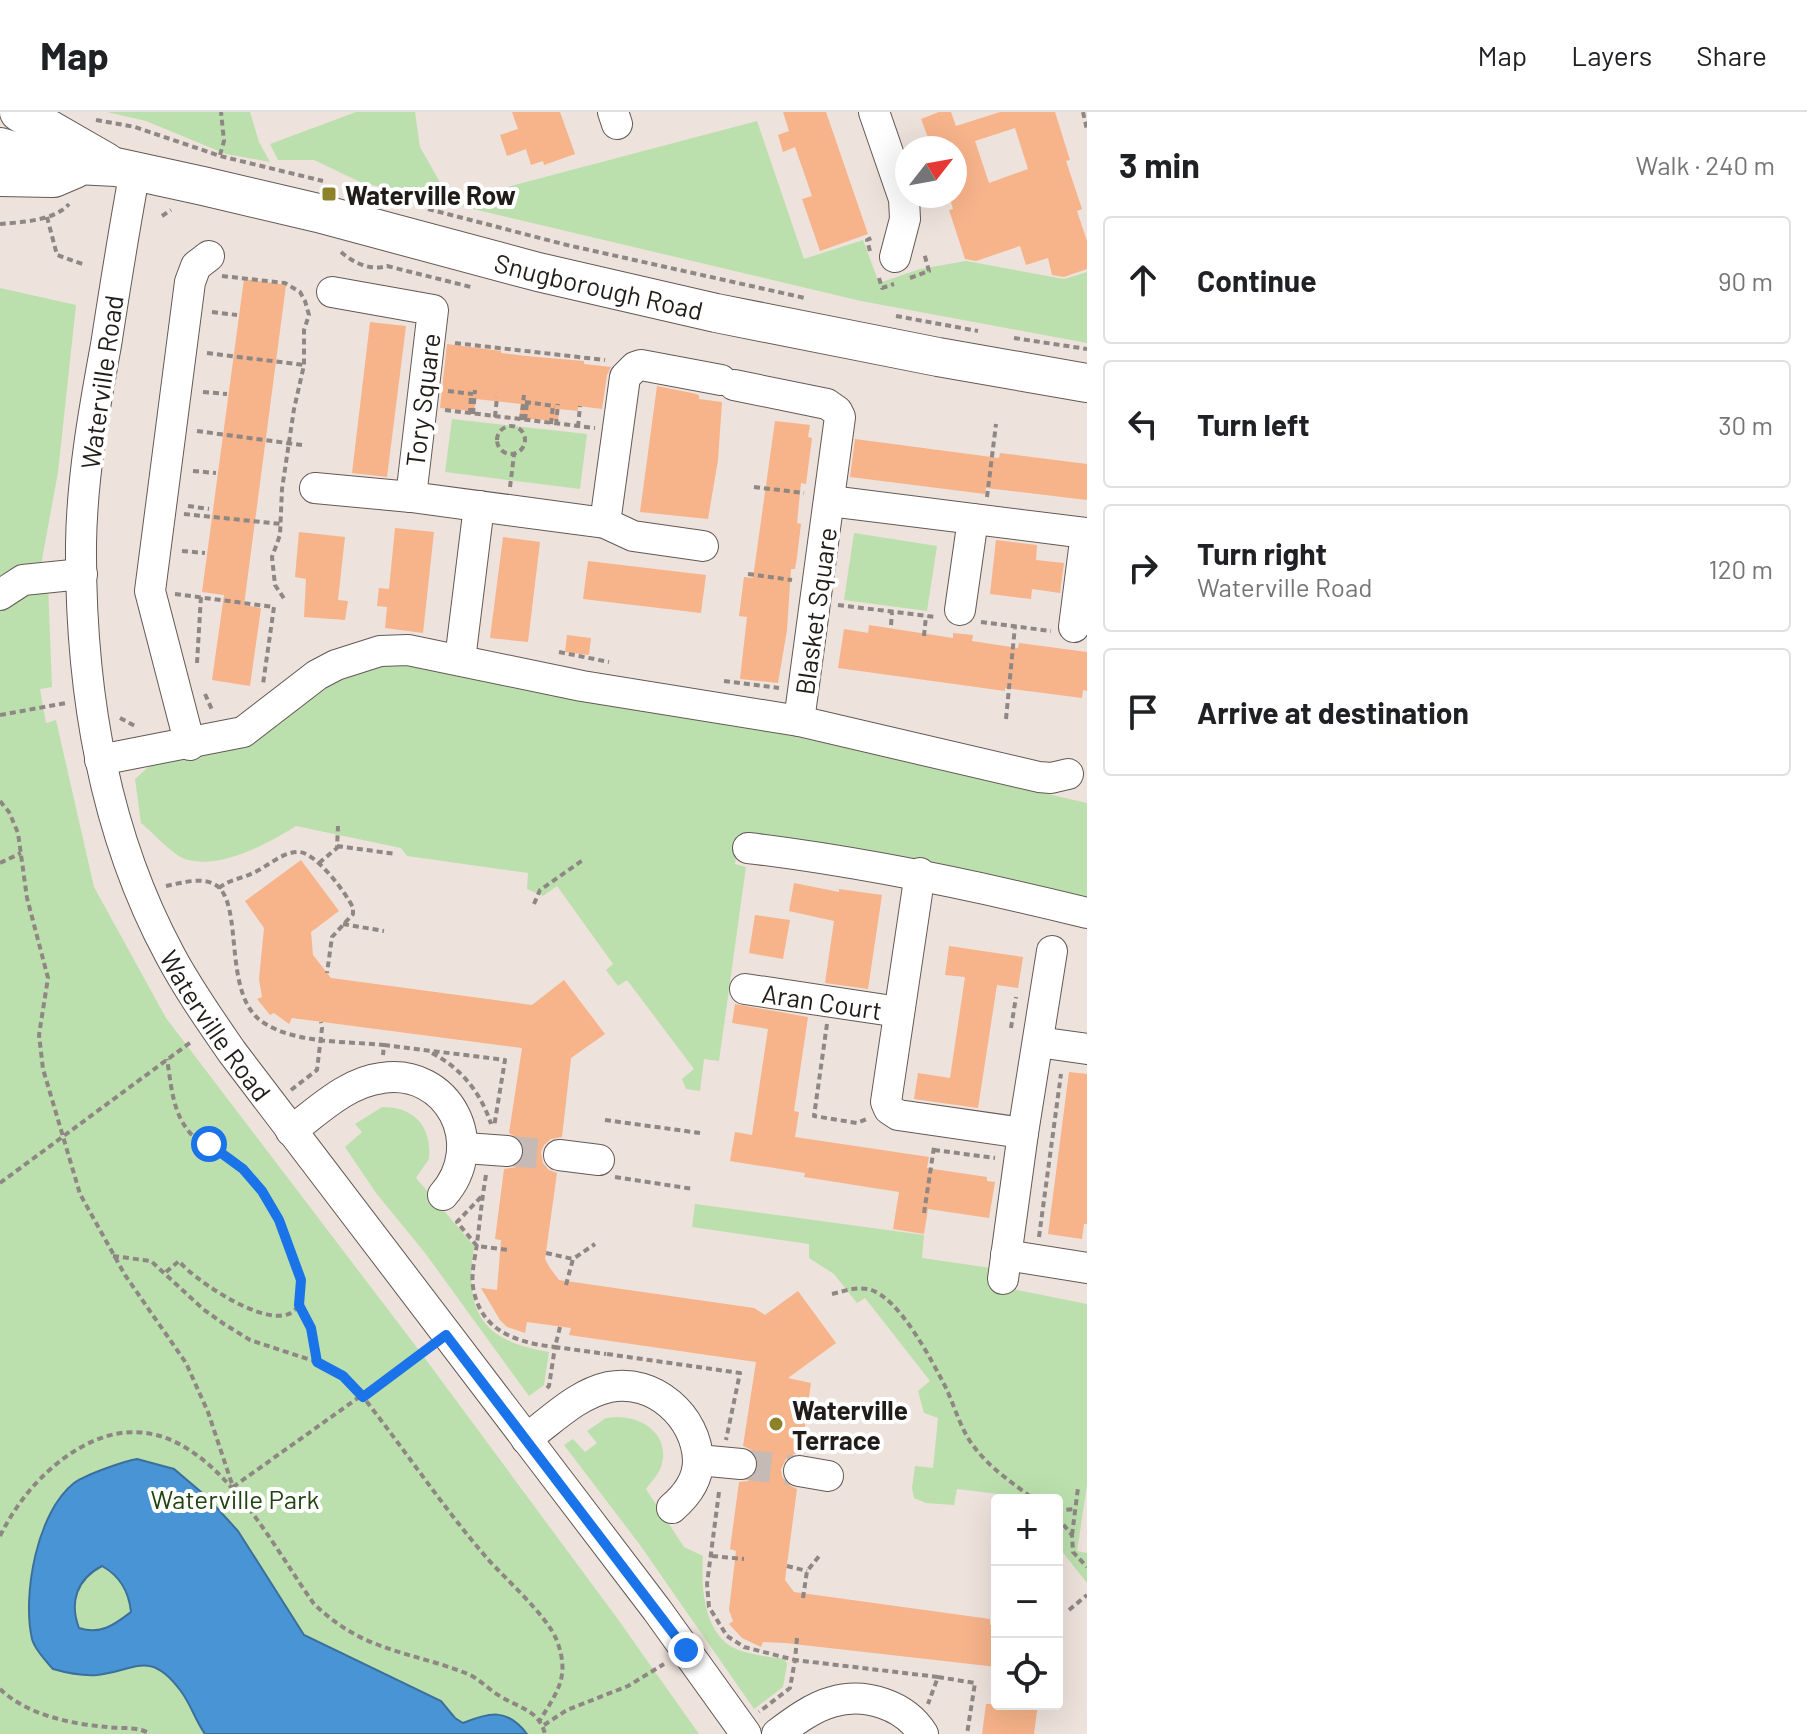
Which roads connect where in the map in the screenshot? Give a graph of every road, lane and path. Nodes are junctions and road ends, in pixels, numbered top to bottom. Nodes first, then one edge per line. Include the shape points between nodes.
1 (19, 112) edge
2 (221, 112) edge
3 (874, 112) edge
4 (1083, 112) edge
5 (90, 118) dead end
6 (1087, 130) edge
7 (0, 147) edge
8 (220, 156) junction
9 (0, 174) edge
10 (100, 175) junction
11 (335, 184) dead end
12 (416, 206) dead end
13 (47, 217) junction
14 (0, 224) edge
15 (341, 252) dead end
16 (895, 257) dead end
17 (85, 265) dead end
18 (213, 266) joint
19 (387, 266) dead end
20 (332, 292) dead end
21 (806, 298) dead end
22 (214, 300) dead end
23 (212, 312) junction
24 (882, 313) dead end
25 (237, 315) dead end
26 (211, 326) dead end
27 (983, 332) dead end
28 (1013, 337) dead end
29 (443, 341) dead end
30 (199, 347) junction
31 (1087, 349) edge
32 (607, 361) dead end
33 (304, 365) junction
34 (206, 366) dead end
35 (205, 379) dead end
36 (1087, 383) edge
37 (442, 391) dead end
38 (203, 392) junction
39 (227, 394) dead end
40 (524, 395) dead end
41 (497, 397) dead end
42 (202, 405) dead end
43 (580, 406) dead end
44 (438, 410) dead end
45 (471, 414) junction
46 (495, 417) junction
47 (200, 418) dead end
48 (523, 421) junction
49 (514, 423) junction
50 (553, 424) junction
51 (996, 424) dead end
52 (578, 427) junction
53 (184, 429) junction
54 (617, 431) junction
55 (197, 443) dead end
56 (289, 444) junction
57 (302, 445) dead end
58 (216, 473) dead end
59 (191, 482) dead end
60 (754, 487) dead end
61 (315, 488) dead end
62 (190, 494) dead end
63 (411, 497) junction
64 (830, 498) junction
65 (479, 506) junction
66 (209, 509) dead end
67 (180, 513) junction
68 (979, 519) junction
69 (605, 523) junction
70 (281, 524) junction
71 (703, 546) dead end
72 (182, 551) dead end
73 (205, 553) dead end
74 (82, 574) junction
75 (748, 574) dead end
76 (818, 583) junction
77 (150, 591) junction
78 (0, 595) edge
79 (201, 596) junction
80 (285, 600) dead end
81 (960, 610) dead end
82 (892, 612) dead end
83 (926, 616) dead end
84 (891, 625) dead end
85 (1015, 626) dead end
86 (1074, 627) dead end
87 (924, 636) dead end
88 (460, 660) junction
89 (199, 675) dead end
90 (263, 684) dead end
91 (201, 685) dead end
92 (89, 700) junction
93 (0, 715) edge
94 (216, 717) dead end
95 (1006, 719) dead end
96 (799, 721) junction
97 (190, 745) junction
98 (100, 760) junction
99 (1068, 774) dead end
100 (0, 801) edge
101 (338, 826) dead end
102 (337, 846) junction
103 (748, 848) dead end
104 (21, 853) junction
105 (396, 854) dead end
106 (583, 860) dead end
107 (0, 863) edge
108 (319, 863) junction
109 (920, 873) junction
110 (219, 888) junction
111 (141, 893) junction
112 (534, 904) dead end
113 (1087, 913) edge
114 (343, 924) junction
115 (384, 931) dead end
116 (1052, 951) dead end
117 (327, 973) dead end
118 (745, 989) dead end
119 (830, 1002) junction
120 (899, 1012) junction
121 (321, 1022) dead end
122 (321, 1039) junction
123 (191, 1042) dead end
124 (1038, 1042) junction
125 (384, 1045) junction
126 (1087, 1049) edge
127 (167, 1059) junction
128 (1061, 1074) dead end
129 (382, 1078) junction
130 (272, 1105) junction
131 (889, 1109) junction
132 (605, 1120) dead end
133 (291, 1131) junction
134 (700, 1133) dead end
135 (936, 1135) junction
136 (62, 1136) junction
137 (1021, 1147) junction
138 (487, 1150) junction
139 (559, 1155) tunnel mouth
140 (604, 1168) joint
141 (0, 1183) edge
142 (693, 1189) dead end
143 (483, 1194) junction
144 (443, 1195) dead end
145 (924, 1213) dead end
146 (595, 1244) dead end
147 (477, 1246) junction
148 (509, 1250) dead end
149 (546, 1253) dead end
150 (113, 1256) junction
151 (573, 1259) junction
152 (1036, 1260) junction
153 (1087, 1268) edge
154 (166, 1272) junction
155 (566, 1285) dead end
156 (832, 1294) dead end
157 (299, 1305) junction
158 (560, 1327) dead end
159 (446, 1335) junction
160 (555, 1347) junction
161 (607, 1354) junction
162 (317, 1362) junction
163 (610, 1387) junction
164 (363, 1397) junction
165 (517, 1428) junction
166 (720, 1462) junction
167 (233, 1487) junction
168 (1078, 1488) dead end
169 (1027, 1494) edge
170 (672, 1508) dead end
171 (1075, 1509) junction
172 (1063, 1511) edge
173 (1063, 1523) edge
174 (1072, 1535) junction
175 (0, 1536) edge
176 (820, 1555) dead end
177 (712, 1556) junction
178 (744, 1559) dead end
179 (787, 1566) dead end
180 (1087, 1567) edge
181 (807, 1571) junction
182 (1087, 1595) edge
183 (803, 1598) dead end
184 (1069, 1610) dead end
185 (686, 1650) junction
186 (938, 1677) dead end
187 (0, 1689) edge
188 (542, 1723) junction
189 (743, 1730) edge
190 (150, 1734) edge
191 (545, 1734) edge
192 (777, 1734) edge
193 (923, 1734) edge
194 (967, 1734) edge

1 - 10 main road, Snugborough Road
2 - 8 path
3 - 16 street via 904,199 905,219
4 - 6 path
5 - 8 path via 173,138
7 - 10 main road, Snugborough Road
8 - 11 path
9 - 10 highway
10 - 13 path via 66,208
10 - 36 main road, Snugborough Road via 318,213 716,313
10 - 74 street, Waterville Road
12 - 21 path
13 - 14 path
13 - 17 path via 57,255
15 - 19 path via 353,262
18 - 30 street via 196,266 190,282
18 - 33 path via 285,283 300,292 309,315
20 - 63 street, Tory Square via 433,310
22 - 23 path
23 - 25 path
23 - 26 path
24 - 27 path
28 - 31 path
29 - 32 path
30 - 33 path
30 - 34 path
30 - 53 street
33 - 56 path
35 - 38 path
37 - 45 path via 473,392
38 - 39 path
38 - 42 path
40 - 48 path
41 - 46 path
43 - 52 path
44 - 45 path, Tory Square
45 - 46 path, Tory Square
46 - 49 path, Tory Square
47 - 53 path
48 - 49 path, Tory Square
48 - 50 path, Tory Square
48 - 50 path via 526,402 555,405
49 - 49 path via 526,443 510,455 497,440 501,430
50 - 52 path, Tory Square
51 - 68 path
52 - 54 path, Tory Square
53 - 55 path
53 - 56 path
53 - 67 street
54 - 64 street, Blasket Square via 625,377 641,365 827,404 840,417
54 - 69 street
56 - 57 path
56 - 70 path
58 - 59 path via 193,471
60 - 64 path
61 - 63 street, Tory Square
62 - 67 path
63 - 65 street, Tory Square
64 - 68 street, Blasket Square
64 - 76 street, Blasket Square
65 - 69 street, Tory Square
65 - 88 street
66 - 67 path
67 - 70 path
67 - 77 street
68 - 81 street
68 - 86 street, Blasket Square via 1086,533
69 - 71 street, Tory Square via 633,536
70 - 80 path via 272,575
72 - 73 path
74 - 78 street via 23,580
74 - 92 street, Waterville Road
75 - 76 path
76 - 96 street, Blasket Square
77 - 79 path
77 - 97 street
79 - 89 path
79 - 90 path via 274,607
82 - 84 path
83 - 87 path
85 - 95 path
88 - 96 street
88 - 97 street via 408,650 360,657 317,675 243,732
91 - 94 path
92 - 93 path
92 - 98 street, Waterville Road
96 - 99 street via 1039,777
97 - 98 street
98 - 111 street, Waterville Road
100 - 104 path via 18,833
101 - 102 path
102 - 105 path
102 - 108 path
103 - 109 street
104 - 107 path
104 - 136 path via 48,978 39,1035 43,1069
106 - 112 path via 540,890
108 - 110 path via 297,852
108 - 114 path via 351,903 353,914
109 - 113 street
109 - 120 street, Aran Court
110 - 111 path via 205,881 183,882
110 - 122 path via 230,914 248,1008 263,1023
111 - 130 street, Waterville Road via 191,992
114 - 115 path
114 - 117 path via 332,937
116 - 124 street
118 - 119 street, Aran Court
119 - 120 street, Aran Court
119 - 131 path via 814,1116 857,1123
120 - 131 street, Aran Court
121 - 122 path
122 - 125 path
122 - 130 path via 317,1070
123 - 127 path
124 - 126 street
124 - 137 street
125 - 129 path
125 - 138 path via 505,1060
127 - 136 path
127 - 157 path via 173,1098 187,1130 243,1169 279,1220 301,1280
128 - 152 path
129 - 133 street via 343,1093
129 - 138 street via 423,1084
130 - 133 street, Waterville Road
131 - 135 street
132 - 134 path
133 - 159 street, Waterville Road
135 - 137 street
135 - 137 path
135 - 145 path
136 - 141 path
136 - 150 path via 80,1194
137 - 152 street via 1005,1267
138 - 143 path
138 - 144 street via 458,1173
139 - 140 street
140 - 142 path
143 - 147 path
143 - 147 path via 457,1222
146 - 151 path
147 - 148 path
147 - 160 path via 474,1293 487,1318 509,1338
149 - 151 path
150 - 154 path via 151,1261
150 - 167 path via 186,1363
151 - 155 path
152 - 153 street
154 - 157 path via 179,1261 230,1301 259,1312 282,1316
154 - 162 path via 203,1309 250,1340
156 - 169 path via 851,1288 887,1299 925,1350 974,1448
157 - 162 path via 311,1328
158 - 160 path
159 - 164 path
159 - 165 street, Waterville Road
160 - 161 path
160 - 165 path via 549,1386
161 - 163 path
161 - 166 path via 740,1373
162 - 164 path via 343,1376
163 - 165 street
163 - 166 street via 641,1388 672,1405
164 - 167 path
164 - 188 path via 480,1550 549,1625 563,1678
165 - 185 street, Waterville Road
166 - 170 street via 696,1475
166 - 177 path
167 - 175 path via 183,1445 151,1434 120,1433 76,1450 45,1474
167 - 188 path via 329,1618 376,1644 486,1683
168 - 171 path
171 - 172 path
171 - 174 path
173 - 174 path
174 - 180 path via 1073,1552
176 - 181 path
177 - 178 path
177 - 189 path via 709,1607 727,1636 744,1647 795,1660 790,1688
179 - 181 path
181 - 183 path
182 - 184 path
185 - 188 path via 628,1686
185 - 189 street, Waterville Road
186 - 194 path via 975,1683
187 - 190 path via 12,1701 55,1717 100,1727 142,1728
188 - 191 path
192 - 193 street via 833,1701 856,1699 890,1705

